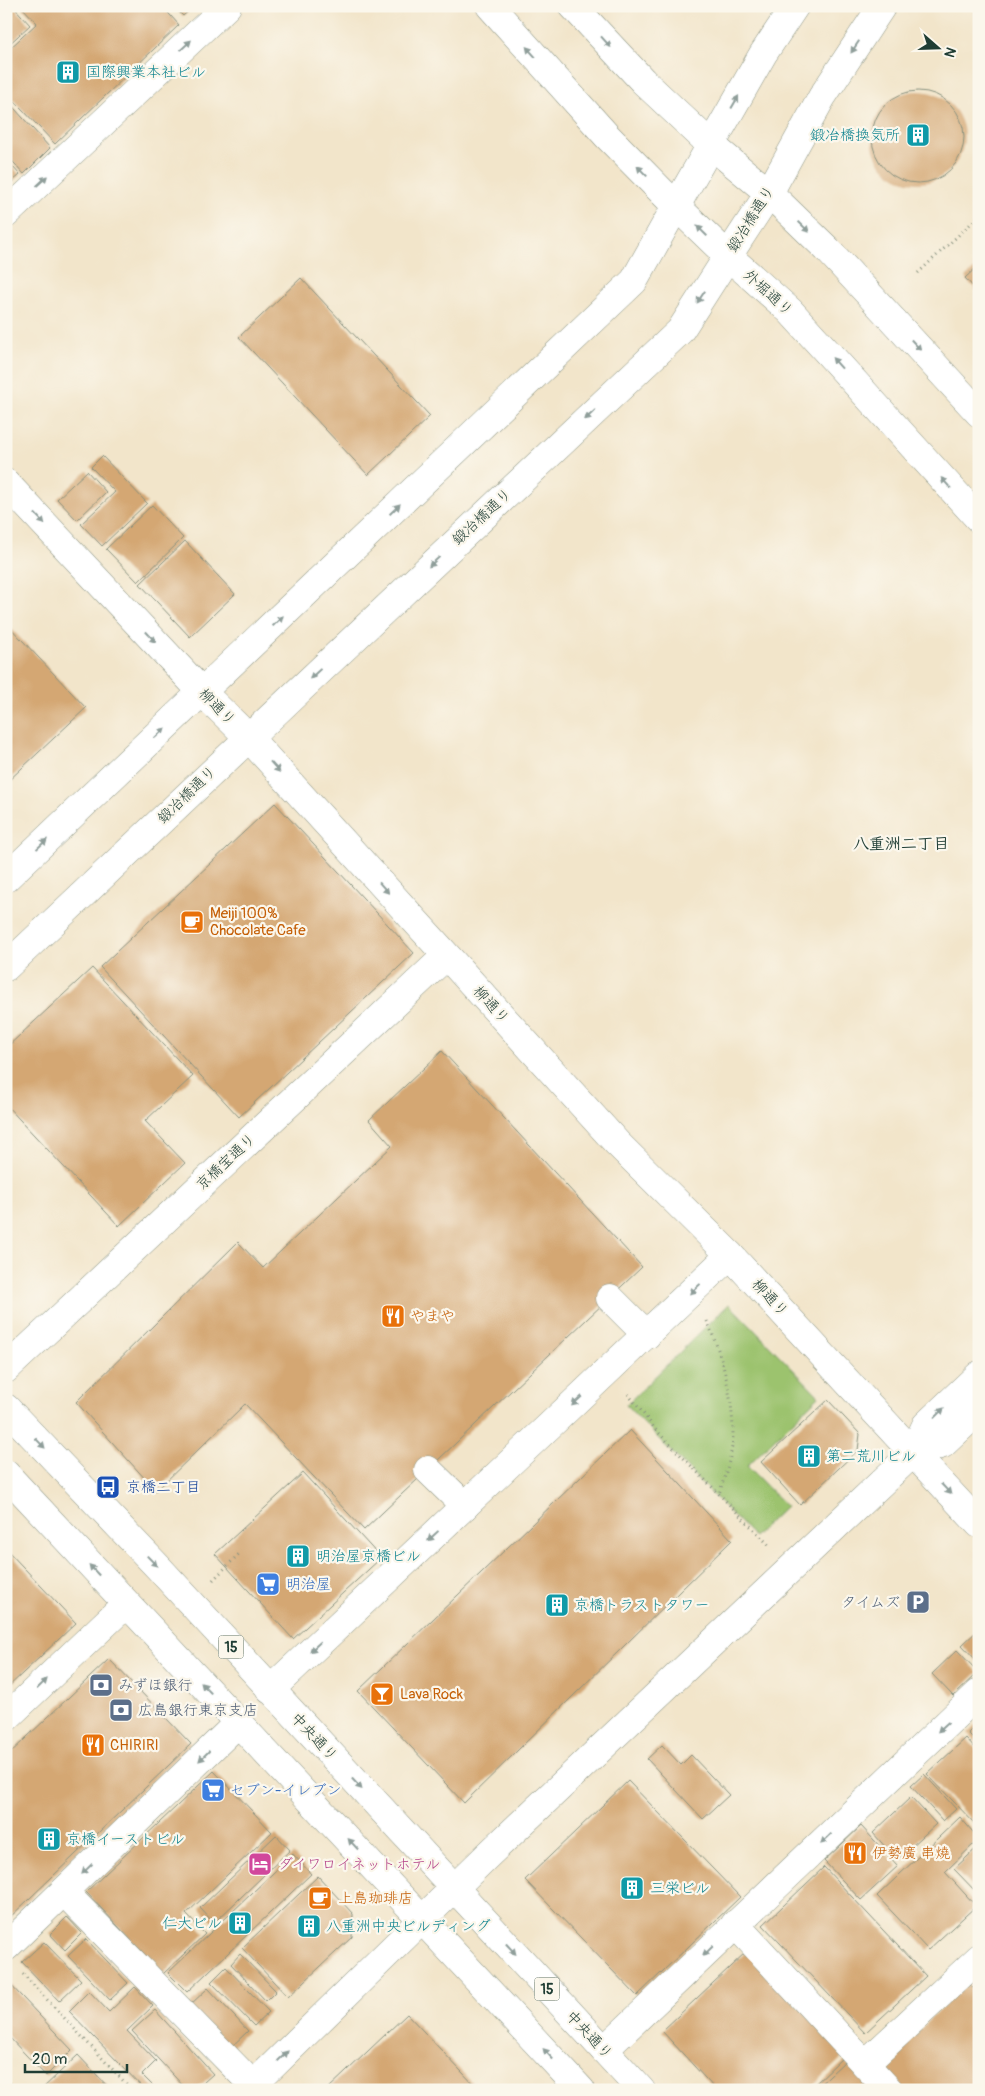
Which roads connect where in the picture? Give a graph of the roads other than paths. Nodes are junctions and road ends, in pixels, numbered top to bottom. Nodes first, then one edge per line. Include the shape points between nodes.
1 (227, 6) edge
2 (490, 6) edge
3 (573, 6) edge
4 (795, 6) edge
5 (882, 6) edge
6 (710, 144) junction
7 (769, 193) junction
8 (676, 206) junction
9 (6, 214) edge
10 (728, 256) junction
11 (979, 413) edge
12 (6, 483) edge
13 (979, 519) edge
14 (203, 693) junction
15 (248, 737) junction
16 (6, 878) edge
17 (446, 956) junction
18 (6, 967) edge
19 (730, 1256) junction
20 (610, 1298) dead end
21 (647, 1335) junction
22 (6, 1369) edge
23 (979, 1375) edge
24 (6, 1408) edge
25 (979, 1410) edge
26 (913, 1453) junction
27 (428, 1470) dead end
28 (6, 1474) edge
29 (464, 1506) junction
30 (979, 1524) edge
31 (126, 1604) junction
32 (270, 1690) junction
33 (979, 1693) edge
34 (6, 1718) edge
35 (239, 1722) junction
36 (454, 1888) junction
37 (64, 1892) junction
38 (422, 1918) junction
39 (735, 1924) junction
40 (6, 1947) edge
41 (976, 1967) edge
42 (604, 2050) junction
43 (865, 2064) junction
44 (250, 2087) edge
45 (575, 2088) edge
46 (641, 2090) edge
47 (889, 2090) edge

9 -> 1 main road
8 -> 2 main road, 外堀通り via 607,136
3 -> 6 main road via 643,81
6 -> 4 main road
5 -> 7 main road, 鍛冶橋通り via 822,97
6 - 7 main road
6 - 8 main road
7 - 10 main road, 鍛冶橋通り
7 -> 11 main road via 828,250
10 -> 8 main road, 外堀通り
14 -> 8 main road via 634,281
13 -> 10 main road, 外堀通り via 790,311
10 -> 15 main road, 鍛冶橋通り via 680,331
12 -> 14 main road, 柳通り
14 - 15 main road, 柳通り
16 -> 14 main road
15 -> 17 main road, 柳通り
15 - 18 main road, 鍛冶橋通り
17 - 19 main road, 柳通り via 617,1143
17 - 22 main road, 京橋宝通り
19 -> 21 main road
19 - 26 main road, 柳通り
20 - 21 main road
21 -> 29 main road
26 -> 23 main road via 926,1425
24 -> 32 main road, 中央通り / 15
25 - 26 main road via 943,1444
26 -> 30 main road, 柳通り
26 - 36 main road
27 - 29 main road
31 -> 28 main road
29 -> 32 main road
34 -> 31 main road
35 -> 31 main road
32 -> 36 main road, 中央通り / 15
33 -> 39 main road
35 -> 37 main road
38 -> 35 main road
36 - 38 main road
36 -> 42 main road, 中央通り / 15
37 - 40 main road
37 - 44 main road
44 -> 38 main road
45 -> 38 main road
39 -> 42 main road
39 - 43 main road
41 - 43 main road
42 - 46 main road, 中央通り / 15
43 - 47 main road

